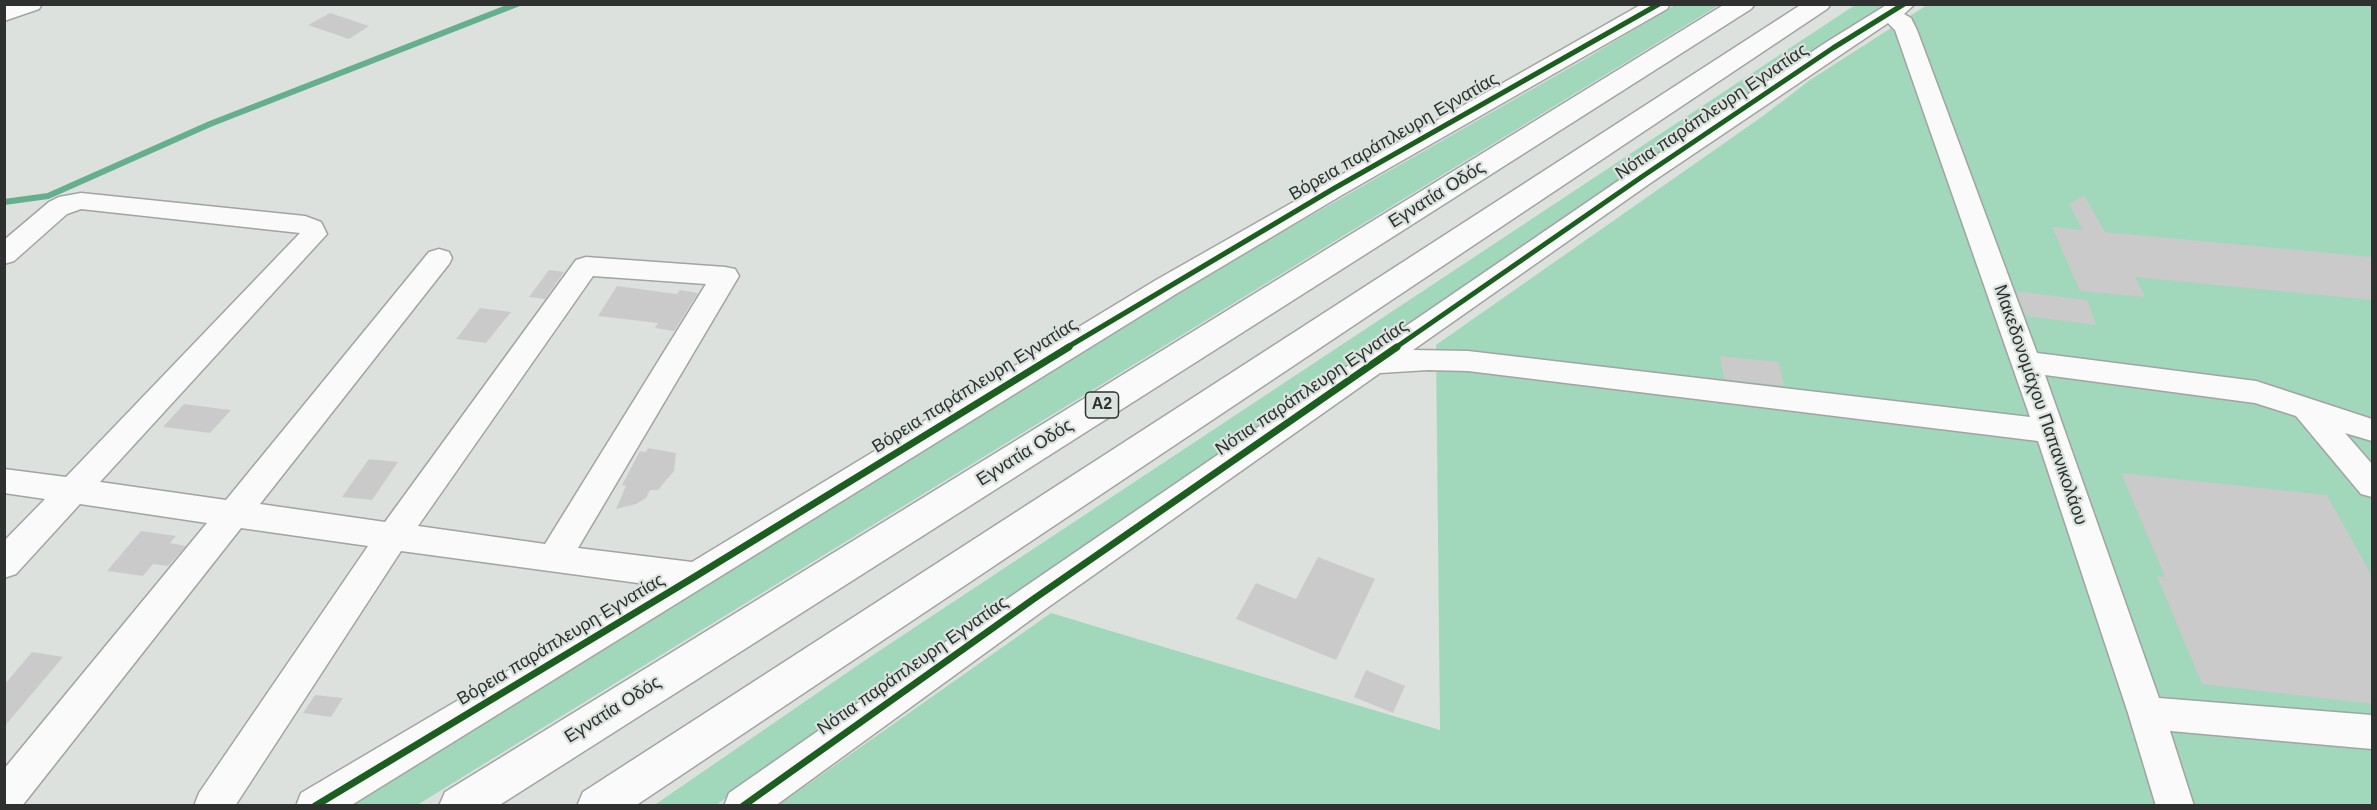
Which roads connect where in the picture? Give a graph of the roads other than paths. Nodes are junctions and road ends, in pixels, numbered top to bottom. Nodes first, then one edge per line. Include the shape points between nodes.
1 (31, 4) edge
2 (1659, 4) edge
3 (1743, 4) edge
4 (1819, 4) edge
5 (1897, 9) edge
6 (4, 15) edge
7 (4, 255) edge
8 (439, 258) dead end
9 (2026, 362) junction
10 (1376, 363) junction
11 (2306, 408) junction
12 (2373, 430) edge
13 (2049, 431) junction
14 (4, 481) edge
15 (2373, 485) edge
16 (71, 491) junction
17 (232, 514) junction
18 (393, 536) junction
19 (554, 559) junction
20 (4, 564) edge
21 (696, 576) junction
22 (2146, 712) junction
23 (2373, 732) edge
24 (4, 799) edge
25 (213, 806) edge
26 (315, 806) edge
27 (460, 806) edge
28 (598, 806) edge
29 (743, 806) edge
30 (2175, 806) edge

1 - 6 street
2 - 21 street, Βόρεια παράπλευρη Εγνατίας via 1166,287
3 - 27 highway, Εγνατία Οδός / Α2
4 - 28 highway
5 - 9 street, Μακεδονομάχου Παπανικολάου
5 - 10 street, Νότια παράπλευρη Εγνατίας via 1726,120
7 - 16 street via 58,208 81,201 305,225 314,234
8 - 17 street
9 - 11 street via 2256,392
9 - 13 street, Μακεδονομάχου Παπανικολάου
10 - 13 street via 1468,361
10 - 29 street, Νότια παράπλευρη Εγνατίας
11 - 12 street
11 - 15 street
13 - 22 street, Μακεδονομάχου Παπανικολάου
14 - 16 street
16 - 17 street
16 - 20 street
17 - 18 street
17 - 24 street
18 - 19 street
18 - 19 street via 586,266 725,276
18 - 25 street
19 - 21 street
21 - 26 street, Βόρεια παράπλευρη Εγνατίας
22 - 23 street
22 - 30 street, Μακεδονομάχου Παπανικολάου

